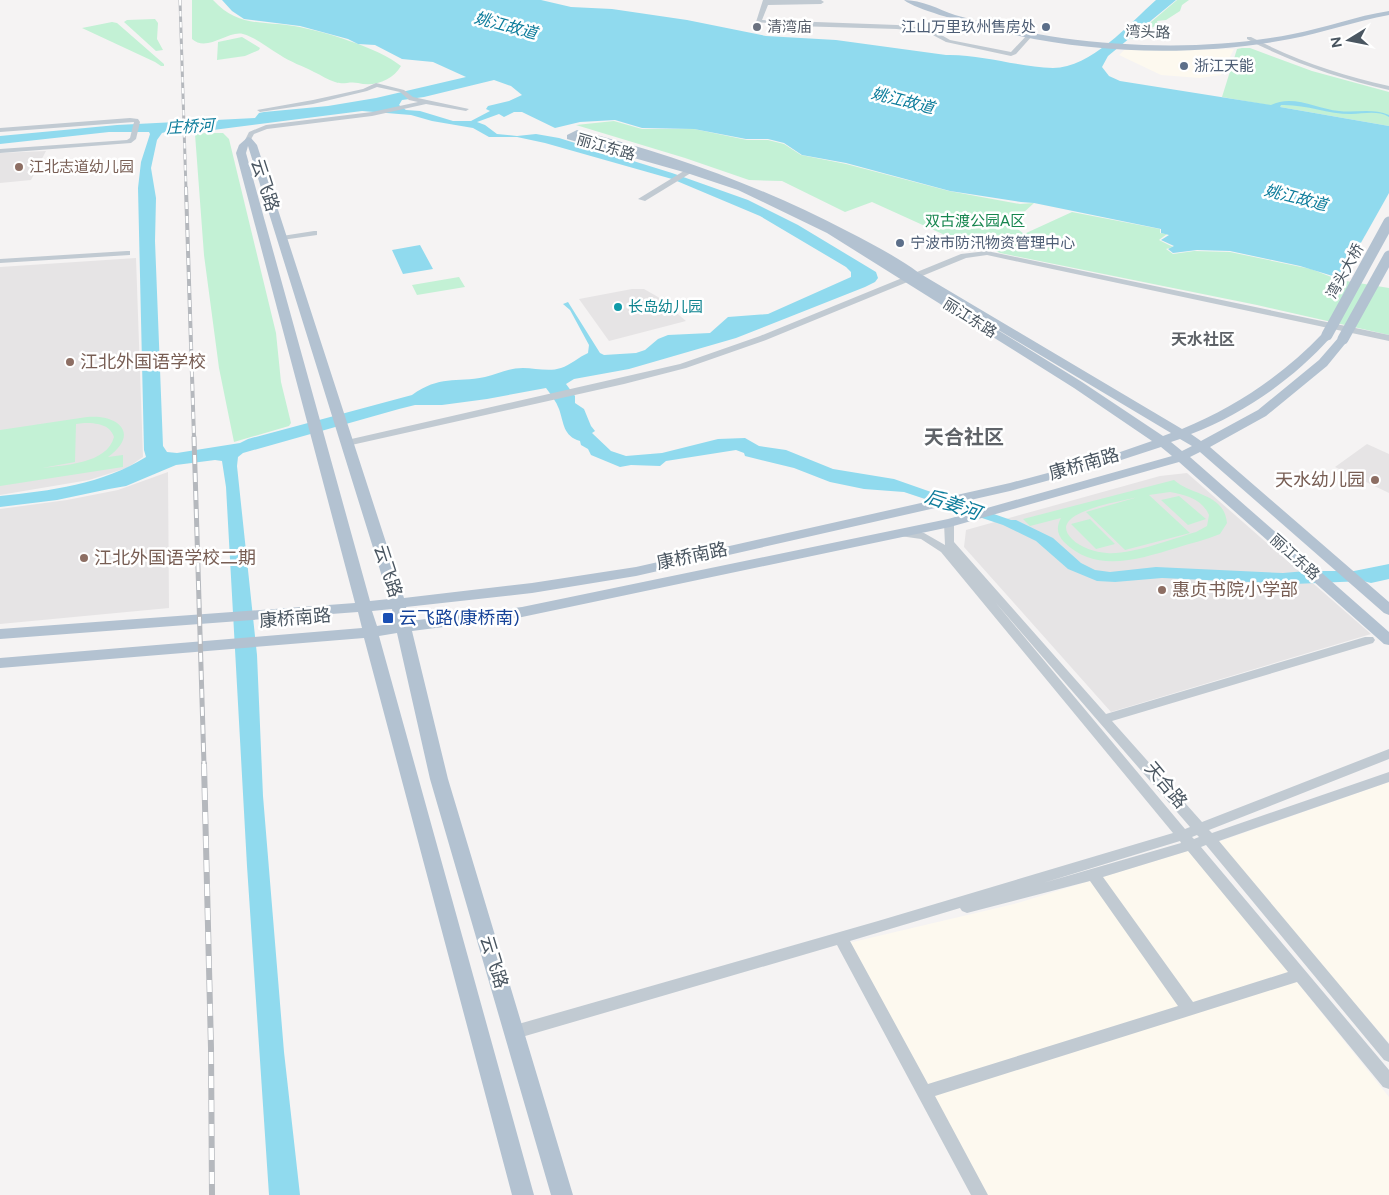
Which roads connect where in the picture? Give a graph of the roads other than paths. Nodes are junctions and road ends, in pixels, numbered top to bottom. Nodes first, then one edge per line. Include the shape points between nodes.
1 (908, 0) edge
2 (920, 0) edge
3 (766, 1) edge
4 (821, 2) dead end
5 (1389, 8) edge
6 (1389, 13) edge
7 (1030, 35) junction
8 (1252, 40) junction
9 (1095, 42) junction
10 (1389, 88) edge
11 (424, 102) junction
12 (466, 109) dead end
13 (260, 110) dead end
14 (0, 130) edge
15 (248, 140) junction
16 (0, 151) edge
17 (692, 170) junction
18 (642, 199) dead end
19 (1389, 222) edge
20 (314, 233) dead end
21 (282, 238) junction
22 (127, 253) dead end
23 (1389, 256) edge
24 (0, 261) edge
25 (911, 277) junction
26 (1327, 335) joint
27 (1389, 338) edge
28 (1344, 339) joint
29 (1183, 435) junction
30 (346, 440) junction
31 (1163, 442) junction
32 (1201, 446) junction
33 (1181, 457) junction
34 (950, 523) junction
35 (900, 534) junction
36 (398, 604) junction
37 (363, 607) junction
38 (1389, 610) edge
39 (405, 626) junction
40 (369, 632) junction
41 (0, 634) edge
42 (1369, 640) dead end
43 (1389, 640) edge
44 (0, 663) edge
45 (1104, 719) junction
46 (1389, 754) edge
47 (1389, 777) edge
48 (1200, 829) junction
49 (1188, 840) junction
50 (1210, 840) junction
51 (1093, 874) junction
52 (878, 927) junction
53 (841, 938) junction
54 (1300, 975) junction
55 (1189, 1009) junction
56 (515, 1032) junction
57 (1389, 1056) edge
58 (1389, 1082) edge
59 (924, 1092) junction
60 (523, 1195) edge
61 (562, 1195) edge
62 (980, 1195) edge

1 - 7 main road, 湾头路 via 965,21
2 - 9 main road, 湾头路 via 952,14 984,22
3 - 4 street
3 - 7 street via 758,21 931,31 948,41 1011,54
5 - 8 main road, 湾头路
6 - 8 main road, 湾头路 via 1298,35
7 - 9 main road, 湾头路
8 - 9 main road, 湾头路 via 1188,47
8 - 10 street via 1333,73
11 - 12 street
11 - 13 street via 411,100 402,91 376,85 313,102
11 - 15 street via 374,114 266,127 251,133
14 - 16 street via 137,122 133,139 122,143
15 - 21 main road, 云飞路
15 - 37 main road, 云飞路 via 241,153
17 - 17 main road, 丽江东路 via 577,133 570,137
17 - 18 street
17 - 25 main road, 丽江东路 via 741,188 831,231
19 - 26 main road, 湾头大桥, bridge
20 - 21 street
21 - 30 main road, 云飞路
22 - 24 street
23 - 28 main road, 湾头大桥, bridge
25 - 27 street via 964,256 987,253
25 - 29 main road, 丽江东路
25 - 30 street via 763,338 683,366 596,388
25 - 31 main road, 丽江东路
26 - 29 main road, 康桥南路 via 1274,383
28 - 32 main road, 康桥南路 via 1323,363 1262,413
29 - 31 main road, 康桥南路
29 - 32 main road, 丽江东路
30 - 36 main road, 云飞路
31 - 33 main road, 丽江东路
31 - 36 main road, 康桥南路 via 979,494 610,577
32 - 33 main road, 康桥南路
32 - 38 main road, 丽江东路
33 - 34 main road, 康桥南路
33 - 43 main road, 丽江东路
34 - 35 main road, 康桥南路
34 - 45 street, 天合路 via 949,543
35 - 39 main road, 康桥南路 via 522,612
35 - 49 street, 天合路 via 924,536 945,550
36 - 37 main road, 康桥南路
36 - 39 main road, 云飞路
37 - 40 main road, 云飞路
37 - 41 main road, 康桥南路
39 - 40 main road, 康桥南路
39 - 56 main road, 云飞路 via 439,779
40 - 44 main road, 康桥南路
40 - 60 main road, 云飞路
42 - 45 street
45 - 48 street, 天合路
46 - 48 street
47 - 50 street
48 - 49 street
48 - 50 street, 天合路
49 - 50 street
49 - 51 street
49 - 52 street
49 - 54 street, 天合路
50 - 57 street, 天合路
51 - 52 street via 1015,897
51 - 55 street
52 - 53 street
53 - 56 street
53 - 59 street
54 - 55 street
54 - 58 street, 天合路
55 - 59 street
56 - 61 main road, 云飞路
59 - 62 street

